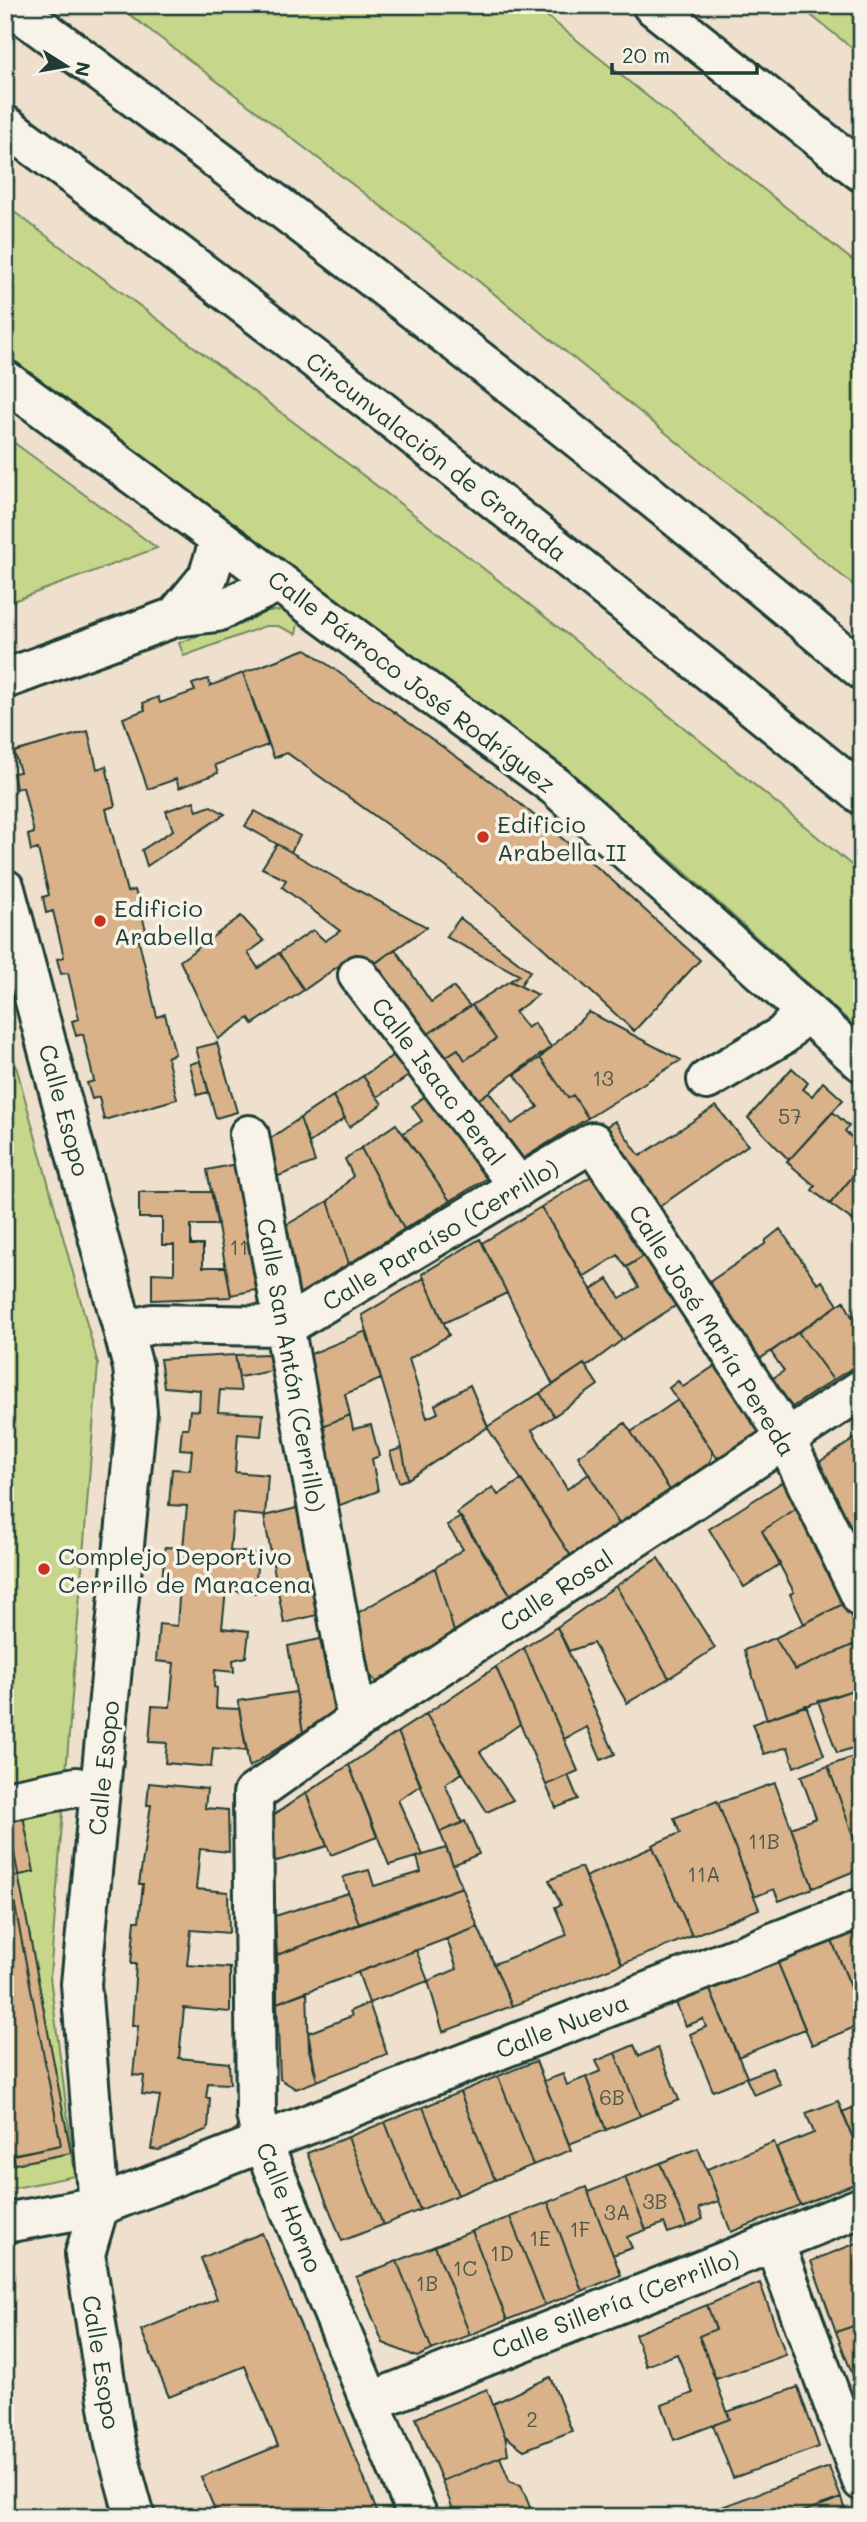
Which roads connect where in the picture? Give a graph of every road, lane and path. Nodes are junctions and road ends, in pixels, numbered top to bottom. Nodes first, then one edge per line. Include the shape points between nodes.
1 (10, 5) edge
2 (652, 5) edge
3 (5, 125) edge
4 (862, 172) edge
5 (5, 380) edge
6 (220, 538) junction
7 (279, 582) junction
8 (176, 617) junction
9 (862, 670) edge
10 (5, 679) edge
11 (862, 796) edge
12 (5, 889) edge
13 (358, 975) dead end
14 (805, 1010) junction
15 (862, 1062) edge
16 (707, 1080) dead end
17 (249, 1135) dead end
18 (593, 1142) joint
19 (519, 1187) junction
20 (286, 1326) junction
21 (125, 1331) junction
22 (862, 1390) edge
23 (786, 1439) junction
24 (862, 1598) edge
25 (357, 1720) junction
26 (76, 1787) dead end
27 (253, 1794) joint
28 (5, 1801) edge
29 (862, 1908) edge
30 (262, 2142) junction
31 (99, 2206) junction
32 (862, 2207) edge
33 (5, 2223) edge
34 (774, 2242) junction
35 (370, 2402) junction
36 (862, 2481) edge
37 (135, 2517) edge
38 (418, 2517) edge

1 - 9 main road via 483,363
2 - 4 main road
3 - 11 main road, Circunvalación de Granada via 156,236 426,447
5 - 6 main road, Calle Párroco José Rodríguez
6 - 7 main road, Calle Párroco José Rodríguez
6 - 8 main road via 208,577
7 - 8 main road via 217,612
7 - 14 main road, Calle Párroco José Rodríguez via 555,786
8 - 10 main road
12 - 21 main road, Calle Esopo
13 - 19 main road, Calle Isaac Peral
14 - 15 main road, Calle Párroco José Rodríguez
14 - 16 main road via 783,1035
17 - 20 main road, Calle San Antón (Cerrillo)
18 - 19 main road, Calle Paraíso (Cerrillo)
18 - 23 main road, Calle José María Pereda
19 - 20 main road, Calle Paraíso (Cerrillo)
20 - 21 main road via 152,1324
20 - 25 main road, Calle San Antón (Cerrillo)
21 - 31 main road, Calle Esopo via 134,1367 137,1412 81,1984
22 - 23 main road, Calle Rosal
23 - 24 main road, Calle José María Pereda
23 - 25 main road, Calle Rosal
25 - 27 main road, Calle Rosal
26 - 28 main road
27 - 30 main road, Calle Horno via 256,2114
29 - 30 main road, Calle Nueva
30 - 31 main road
30 - 35 main road, Calle Horno
31 - 33 main road
31 - 37 main road, Calle Esopo via 85,2254 115,2444
32 - 34 main road, Calle Sillería (Cerrillo)
34 - 35 main road, Calle Sillería (Cerrillo)
34 - 36 main road
35 - 38 main road, Calle Horno

